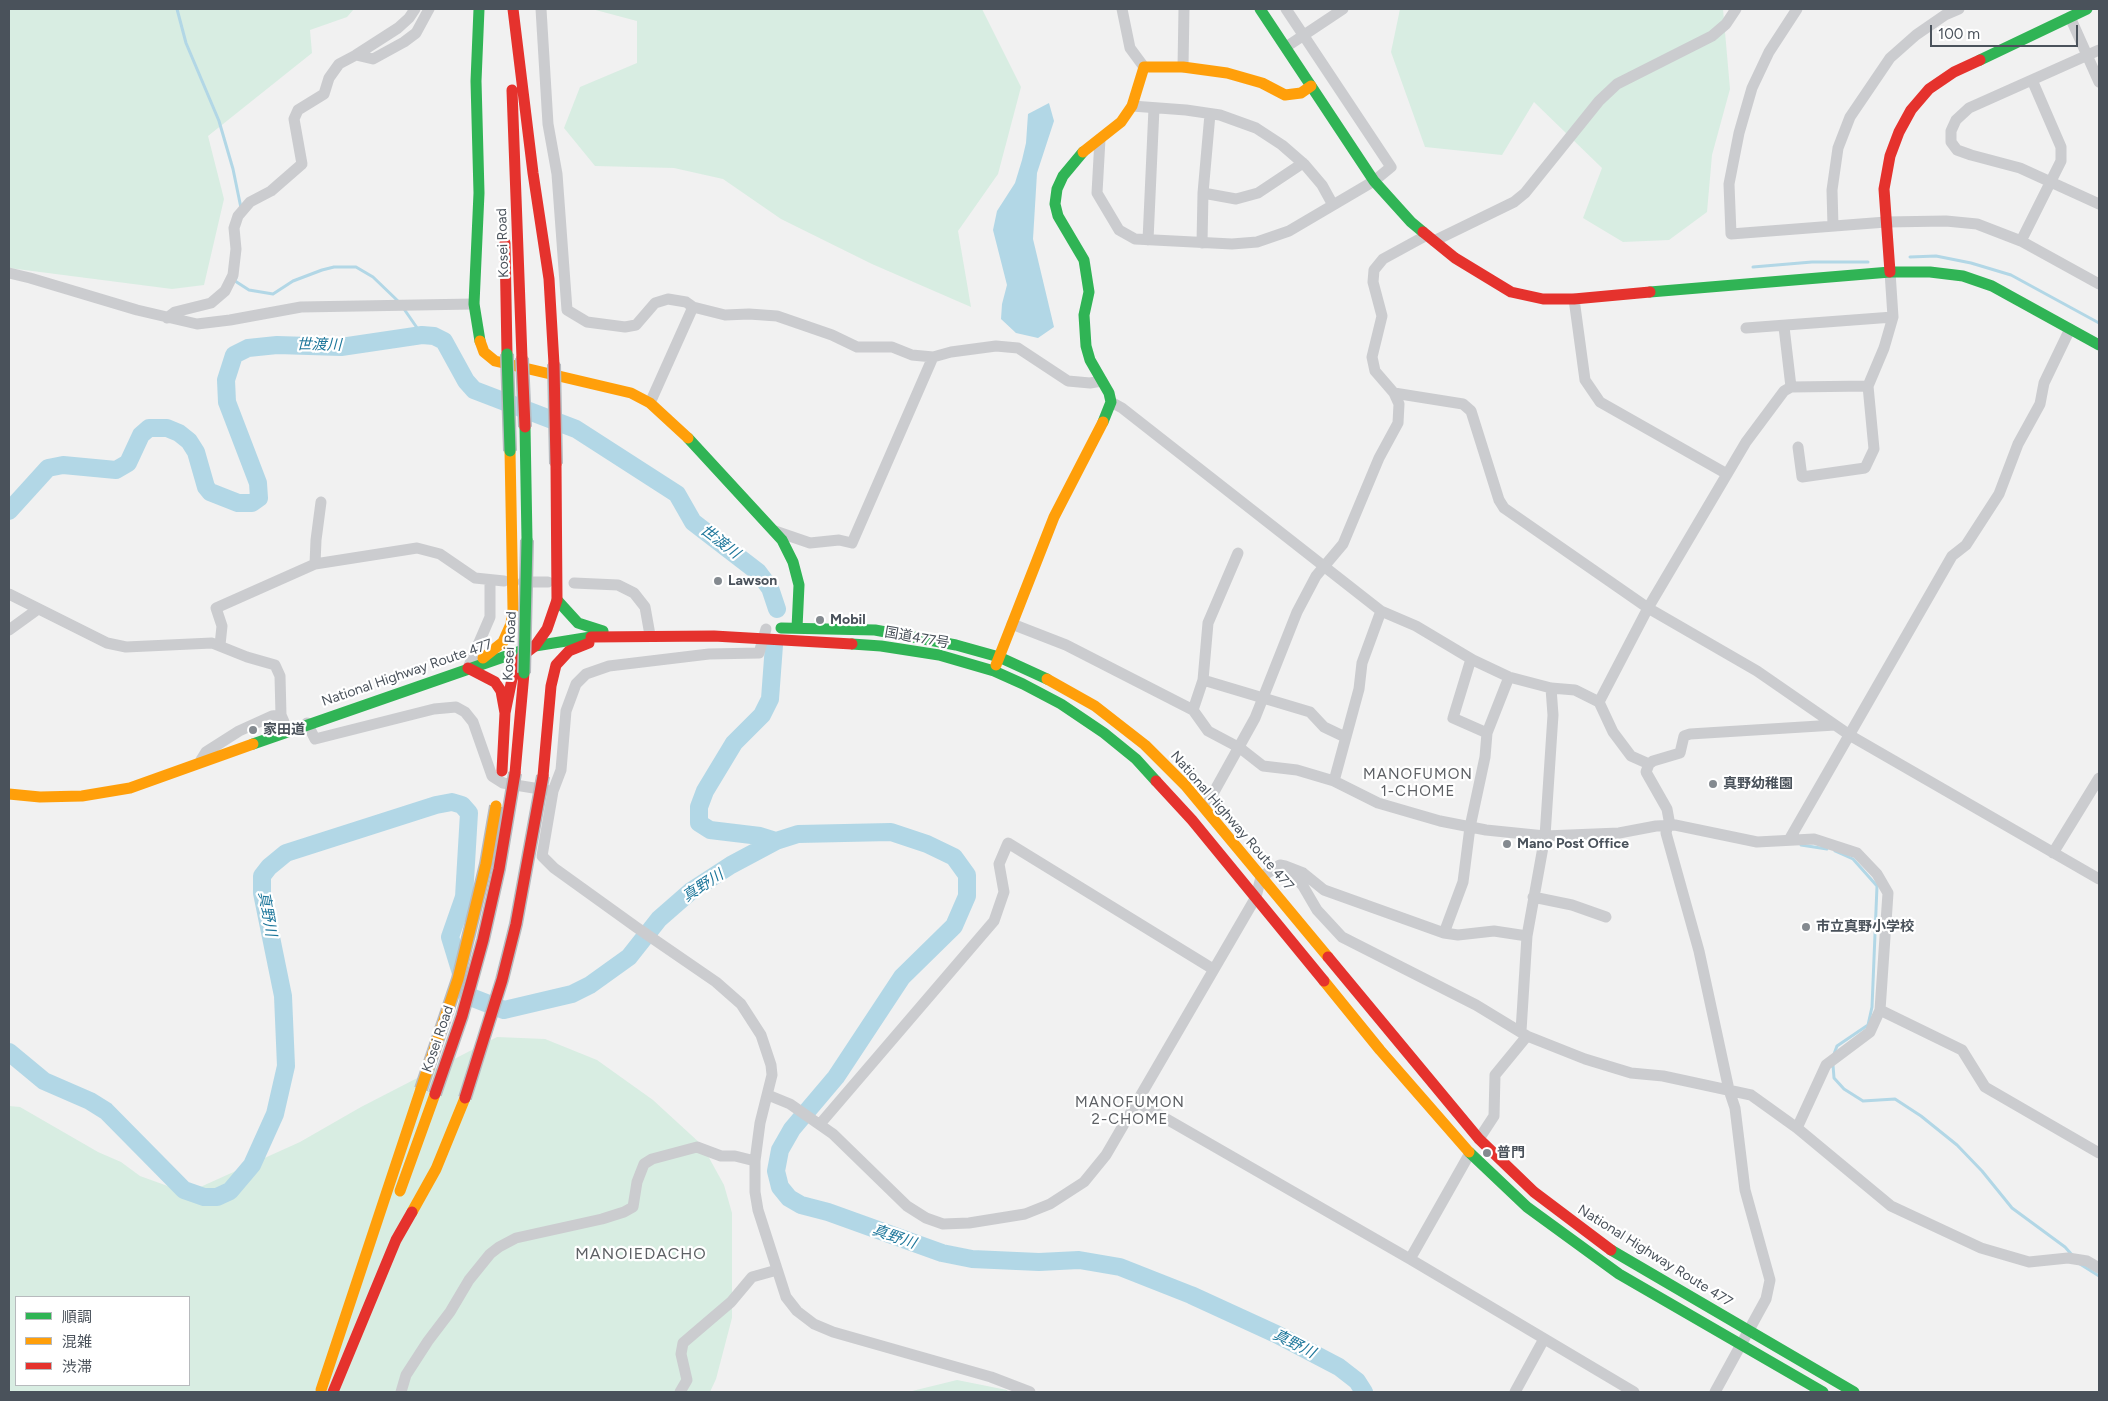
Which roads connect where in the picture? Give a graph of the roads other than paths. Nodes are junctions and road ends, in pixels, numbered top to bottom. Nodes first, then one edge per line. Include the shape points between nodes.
1 (415, 9) edge
2 (429, 9) edge
3 (479, 9) edge
4 (509, 9) edge
5 (513, 9) edge
6 (541, 9) edge
7 (1122, 9) edge
8 (1184, 9) edge
9 (1260, 9) edge
10 (1286, 9) edge
11 (1343, 9) edge
12 (1736, 9) edge
13 (1797, 9) edge
14 (1959, 9) edge
15 (2087, 9) edge
16 (2068, 13) edge
17 (1304, 36) junction
18 (1286, 47) junction
19 (2099, 50) edge
20 (356, 54) junction
21 (2087, 55) junction
22 (1144, 67) junction
23 (1183, 67) junction
24 (2032, 80) junction
25 (2099, 82) edge
26 (1311, 86) junction
27 (1132, 106) junction
28 (1154, 108) junction
29 (1210, 114) junction
30 (1100, 139) junction
31 (1303, 163) junction
32 (515, 176) junction
33 (1374, 181) junction
34 (2051, 181) junction
35 (1203, 193) junction
36 (2099, 204) edge
37 (1332, 205) junction
38 (1886, 222) junction
39 (1833, 226) junction
40 (1430, 238) junction
41 (1148, 240) junction
42 (2020, 240) junction
43 (1202, 243) junction
44 (1890, 272) junction
45 (9, 273) edge
46 (2099, 284) edge
47 (1574, 299) junction
48 (474, 304) junction
49 (693, 306) junction
50 (1893, 317) junction
51 (167, 318) junction
52 (1784, 327) junction
53 (1746, 328) dead end
54 (2070, 329) junction
55 (2099, 345) edge
56 (933, 358) junction
57 (1102, 381) junction
58 (1868, 386) junction
59 (1791, 387) junction
60 (1394, 393) junction
61 (1111, 402) junction
62 (650, 403) junction
63 (1798, 447) dead end
64 (1727, 474) junction
65 (321, 502) dead end
66 (773, 530) junction
67 (1238, 553) dead end
68 (315, 564) junction
69 (1325, 565) junction
70 (490, 581) junction
71 (504, 581) dead end
72 (519, 582) dead end
73 (548, 582) dead end
74 (574, 583) dead end
75 (9, 594) edge
76 (557, 600) junction
77 (1648, 608) junction
78 (38, 609) junction
79 (513, 609) junction
80 (1381, 611) junction
81 (1012, 624) junction
82 (797, 628) junction
83 (766, 629) junction
84 (9, 630) edge
85 (630, 635) junction
86 (650, 635) junction
87 (714, 636) junction
88 (762, 640) junction
89 (220, 645) junction
90 (535, 646) junction
91 (516, 655) junction
92 (999, 657) junction
93 (1471, 659) junction
94 (468, 668) junction
95 (994, 671) junction
96 (1508, 677) junction
97 (1202, 680) junction
98 (551, 686) junction
99 (1551, 688) junction
100 (1263, 700) junction
101 (1599, 702) junction
102 (1193, 710) junction
103 (504, 713) junction
104 (282, 715) junction
105 (307, 723) junction
106 (1835, 725) junction
107 (286, 731) junction
108 (1486, 733) junction
109 (1851, 736) junction
110 (1345, 737) junction
111 (1240, 748) junction
112 (198, 764) junction
113 (1649, 764) junction
114 (2099, 778) edge
115 (1334, 781) junction
116 (553, 790) junction
117 (9, 794) edge
118 (1205, 808) junction
119 (1667, 825) junction
120 (1470, 827) junction
121 (1545, 836) junction
122 (1789, 840) junction
123 (2053, 853) junction
124 (1289, 869) junction
125 (1261, 877) junction
126 (2099, 880) edge
127 (1256, 897) junction
128 (1534, 897) junction
129 (1606, 917) dead end
130 (1444, 933) junction
131 (1527, 936) junction
132 (1213, 969) junction
133 (1880, 1010) junction
134 (1524, 1033) junction
135 (1729, 1090) junction
136 (768, 1095) junction
137 (1137, 1102) junction
138 (818, 1123) junction
139 (1797, 1128) junction
140 (1479, 1139) junction
141 (1470, 1153) junction
142 (2099, 1153) edge
143 (755, 1161) junction
144 (1410, 1258) junction
145 (374, 1263) junction
146 (2099, 1268) edge
147 (777, 1270) junction
148 (1748, 1331) junction
149 (1544, 1339) junction
150 (1741, 1345) junction
151 (321, 1392) edge
152 (333, 1392) edge
153 (401, 1392) edge
154 (680, 1392) edge
155 (1030, 1392) edge
156 (1515, 1392) edge
157 (1634, 1392) edge
158 (1715, 1392) edge
159 (1824, 1392) edge
160 (1854, 1392) edge

1 - 20 street via 398,28
2 - 20 street via 416,33 404,42 373,59
3 - 48 main road via 476,81 479,193
4 - 32 main road, Kosei Road
5 - 76 main road, bridge via 550,279
6 - 49 street via 548,124 557,174 567,310 587,322 625,327 636,325 655,303 668,299
7 - 22 street via 1130,48
8 - 23 street
9 - 18 main road
10 - 17 street
11 - 17 street
12 - 40 street via 1712,36 1617,84 1598,101 1525,193 1514,202
13 - 39 street via 1769,52 1752,88 1739,133 1730,184 1731,234
14 - 39 street via 1916,35 1890,58 1850,117 1838,148 1832,190
15 - 16 main road
16 - 21 street
16 - 38 main road via 1954,72 1923,96 1907,117 1890,156 1884,189
17 - 18 street
17 - 33 street via 1391,167
18 - 26 main road
19 - 21 street
20 - 51 street via 334,69 324,94 298,110 294,119 302,164 271,191 250,202 238,216 234,228 233,275 225,291 211,303 175,312
21 - 24 street
21 - 25 street
22 - 23 main road
22 - 27 main road
23 - 26 main road via 1227,73 1285,95 1301,93
24 - 34 street via 2061,147 2062,161
24 - 34 street via 1969,108 1956,120 1952,142 1957,150 1970,156 2020,168
26 - 33 main road
27 - 28 street
27 - 30 main road via 1121,122
28 - 29 street
28 - 41 street
29 - 31 street via 1256,128
29 - 35 street
30 - 41 street via 1097,193 1119,230 1134,239
30 - 57 main road via 1076,157 1063,176 1057,189 1056,204 1058,216 1084,260 1089,292 1084,332 1090,360
31 - 35 street via 1258,193 1236,199
31 - 37 street via 1322,185
32 - 79 main road, bridge via 506,200 505,231
32 - 145 main road, Kosei Road, bridge via 526,540 524,673 515,773 499,869 462,1016
33 - 37 street
33 - 40 main road
34 - 36 street
34 - 42 street
35 - 43 street
37 - 43 street via 1289,231 1257,242
38 - 39 street
38 - 42 street via 1977,224
38 - 44 main road
40 - 47 main road via 1455,258 1511,292
40 - 60 street via 1383,259 1374,270 1373,282 1382,316 1372,357 1375,371
41 - 43 street
42 - 46 street
44 - 47 main road
44 - 50 street
44 - 54 main road via 1930,272 1970,279 1992,286
45 - 51 street
47 - 64 street via 1585,380 1600,402
48 - 51 street via 301,307 197,324
48 - 62 main road via 484,352 495,361 631,393
49 - 56 street via 724,315 777,316 857,347 892,347
49 - 62 street
50 - 52 street
50 - 58 street
52 - 53 street
52 - 59 street
54 - 55 main road
54 - 109 street via 1998,494 1966,545 1952,556
56 - 57 street via 951,352 996,346 1018,348 1068,381
56 - 66 street via 852,544 839,540 810,543
57 - 61 main road
58 - 59 street
58 - 63 street via 1874,449 1865,468 1802,477
59 - 64 street via 1784,391 1746,442
60 - 69 street via 1398,404 1398,423 1343,544
60 - 77 street via 1463,404 1470,411 1504,508
61 - 69 street
61 - 81 main road via 1054,517
62 - 66 main road via 675,424
64 - 77 street
65 - 68 street
66 - 82 main road via 793,562 799,585
67 - 97 street via 1208,623
68 - 70 street via 416,548 440,554 476,578
68 - 89 street via 216,608 222,626
69 - 80 street
69 - 100 street via 1297,612
70 - 71 street
70 - 94 street via 490,617
72 - 73 street
74 - 86 street via 618,585 634,593 645,607
75 - 78 street
76 - 85 main road via 578,623
76 - 90 main road via 547,629
77 - 101 street
77 - 106 street via 1757,672
78 - 84 street
78 - 89 street via 107,643 126,647
79 - 90 main road via 520,630
79 - 94 main road via 504,642
80 - 93 street via 1416,626
80 - 110 street via 1362,663 1359,689
81 - 92 main road
81 - 102 street via 1066,645
82 - 83 main road, National Highway Route 477
82 - 92 main road, National Highway Route 477 via 901,633
83 - 87 main road, National Highway Route 477
83 - 88 street
85 - 86 main road, National Highway Route 477
85 - 90 main road, National Highway Route 477 via 582,637
85 - 98 main road via 573,648 558,661
86 - 87 main road, National Highway Route 477
87 - 88 main road, 国道477号
88 - 95 main road, 国道477号 via 907,649
88 - 116 street via 759,653 753,655 709,654 642,661 609,666 586,674 570,696 561,770
89 - 104 street via 247,658 275,665 280,676
90 - 91 main road, National Highway Route 477
91 - 94 main road, National Highway Route 477
91 - 98 main road via 541,666
91 - 103 main road
92 - 95 main road
92 - 118 main road, National Highway Route 477 via 1046,678 1095,706 1145,745
93 - 96 street
93 - 108 street via 1453,718
94 - 103 main road via 497,684
94 - 105 main road, National Highway Route 477
95 - 127 main road via 1067,708 1136,759
96 - 99 street
96 - 108 street
97 - 100 street
97 - 102 street
98 - 152 main road, bridge via 543,776 516,924 502,980 459,1118 436,1169 396,1240
99 - 101 street via 1576,690
99 - 121 street via 1553,715
100 - 110 street via 1310,712 1324,726
100 - 111 street
101 - 113 street via 1613,732 1631,756
102 - 111 street via 1208,731
103 - 151 main road, bridge via 502,771 486,864 460,970
104 - 107 street
104 - 112 street via 272,716 239,731 206,752
105 - 107 main road, National Highway Route 477
105 - 116 street via 315,739 434,709 456,707 473,722 492,776 504,783
106 - 109 street
106 - 113 street via 1690,734 1684,736 1680,754
107 - 112 main road, National Highway Route 477
108 - 120 street via 1485,757
109 - 122 street
109 - 123 street
110 - 115 street
111 - 115 street via 1263,766 1297,770
111 - 118 street
112 - 117 main road, National Highway Route 477 via 130,788 82,796
113 - 119 street via 1646,772 1667,810
114 - 123 street
115 - 120 street via 1378,803
116 - 136 street via 542,856 554,868 716,982 741,1004 767,1050 771,1065
118 - 125 main road, National Highway Route 477
119 - 121 street via 1620,833
119 - 122 street via 1713,831 1758,842
119 - 135 street via 1666,833 1699,951
120 - 121 street
120 - 130 street via 1463,882
121 - 128 street
122 - 133 street via 1814,838 1857,853 1877,874 1888,893
123 - 126 street
124 - 125 street via 1280,865
124 - 130 street via 1303,873 1324,890
124 - 134 street via 1317,910 1342,937
125 - 127 street
125 - 140 main road, National Highway Route 477
127 - 132 street
127 - 141 main road via 1380,1050
128 - 129 street
128 - 131 street
130 - 131 street via 1458,935 1494,931
131 - 134 street
132 - 137 street
132 - 138 street via 1008,843 999,864 1004,892 994,921
133 - 139 street via 1870,1032 1826,1065
133 - 142 street via 1962,1050 1985,1087
134 - 135 street via 1585,1060 1631,1073 1663,1076
134 - 140 street via 1494,1075 1494,1116
135 - 139 street via 1751,1095
135 - 148 street via 1735,1108 1745,1190 1770,1280 1766,1299
136 - 138 street via 790,1104
136 - 143 street
137 - 138 street via 1106,1155 1084,1182 1050,1204 1025,1214 969,1223 943,1224 907,1206
137 - 144 street
139 - 146 street via 1900,1211 1981,1248 2029,1262 2068,1258 2087,1261
140 - 148 main road, National Highway Route 477 via 1534,1192 1582,1230 1623,1258
141 - 144 street
141 - 150 main road via 1527,1207 1588,1252 1652,1294
143 - 147 street via 758,1210
143 - 153 street via 721,1156 697,1147 652,1159 644,1164 632,1207 624,1212 516,1238 499,1247 469,1280 406,1375
144 - 149 street
145 - 151 main road, Kosei Road
145 - 152 main road, Kosei Road
147 - 154 street via 752,1277 731,1302 683,1343 680,1354 687,1380
147 - 155 street via 786,1297 814,1324 991,1377
148 - 150 street
148 - 160 main road, National Highway Route 477
149 - 156 street
149 - 157 street
150 - 158 street
150 - 159 main road

